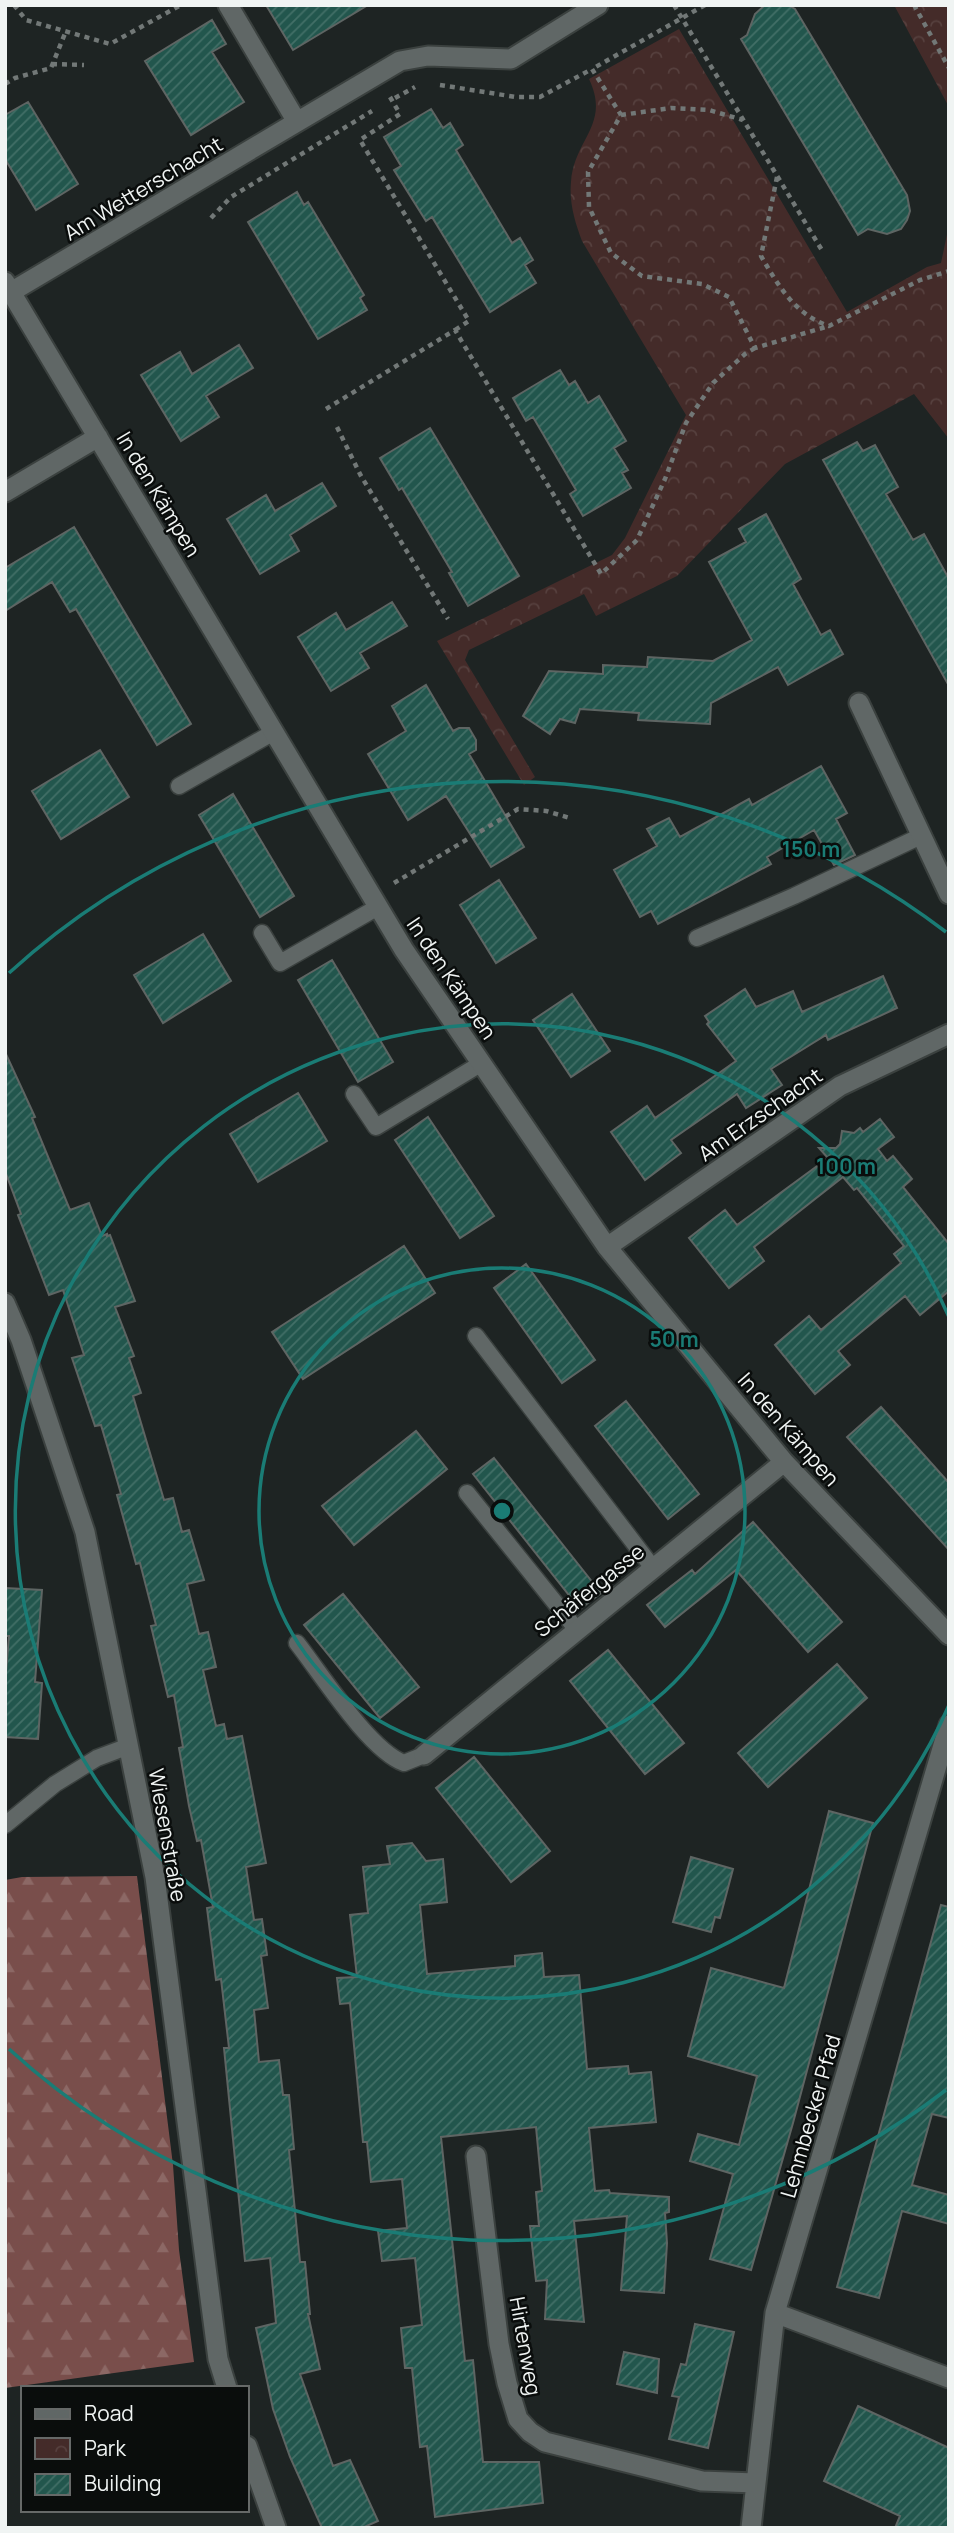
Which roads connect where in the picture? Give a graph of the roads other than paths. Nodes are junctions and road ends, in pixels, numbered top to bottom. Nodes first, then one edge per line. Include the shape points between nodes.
1 (228, 5) edge
2 (598, 5) edge
3 (297, 122) junction
4 (8, 287) edge
5 (98, 437) junction
6 (5, 492) edge
7 (859, 703) dead end
8 (274, 732) junction
9 (179, 786) dead end
10 (921, 836) junction
11 (949, 894) edge
12 (375, 902) junction
13 (262, 933) dead end
14 (698, 938) dead end
15 (949, 1034) edge
16 (482, 1063) junction
17 (354, 1094) dead end
18 (607, 1247) junction
19 (5, 1303) edge
20 (11, 1329) edge
21 (476, 1336) dead end
22 (784, 1462) junction
23 (467, 1493) dead end
24 (653, 1568) junction
25 (577, 1630) junction
26 (949, 1636) edge
27 (297, 1643) dead end
28 (949, 1725) edge
29 (129, 1746) junction
30 (424, 1755) joint
31 (5, 1825) edge
32 (476, 2156) dead end
33 (775, 2313) junction
34 (949, 2378) edge
35 (227, 2386) edge
36 (248, 2449) edge
37 (755, 2483) junction
38 (276, 2528) edge
39 (751, 2528) edge

1 - 3 street
2 - 3 street, Am Wetterschacht via 511,59 428,56 400,61
3 - 4 street, Am Wetterschacht
4 - 5 street, In den Kämpen
5 - 6 street
5 - 8 street, In den Kämpen
7 - 10 street
8 - 9 lane
8 - 12 street, In den Kämpen
10 - 11 street
10 - 14 lane
12 - 13 lane via 280,963
12 - 16 street, In den Kämpen
15 - 18 street, Am Erzschacht via 840,1086
16 - 17 lane via 376,1127
16 - 18 street, In den Kämpen
18 - 22 street, In den Kämpen
19 - 20 street, Wiesenstraße
20 - 29 street, Wiesenstraße via 85,1532
21 - 24 lane
22 - 24 street, Schäfergasse
22 - 26 street, In den Kämpen
23 - 25 lane
24 - 25 street, Schäfergasse
25 - 30 street, Schäfergasse
27 - 30 lane via 372,1741 392,1759 404,1763
28 - 33 street, Lehmbecker Pfad
29 - 31 lane via 97,1758 55,1784
29 - 35 street, Wiesenstraße via 155,1877 218,2359
32 - 37 street, Hirtenweg via 499,2344 518,2419 545,2442 702,2481
33 - 34 street
33 - 37 street, Lehmbecker Pfad
36 - 38 street
37 - 39 street, Lehmbecker Pfad

